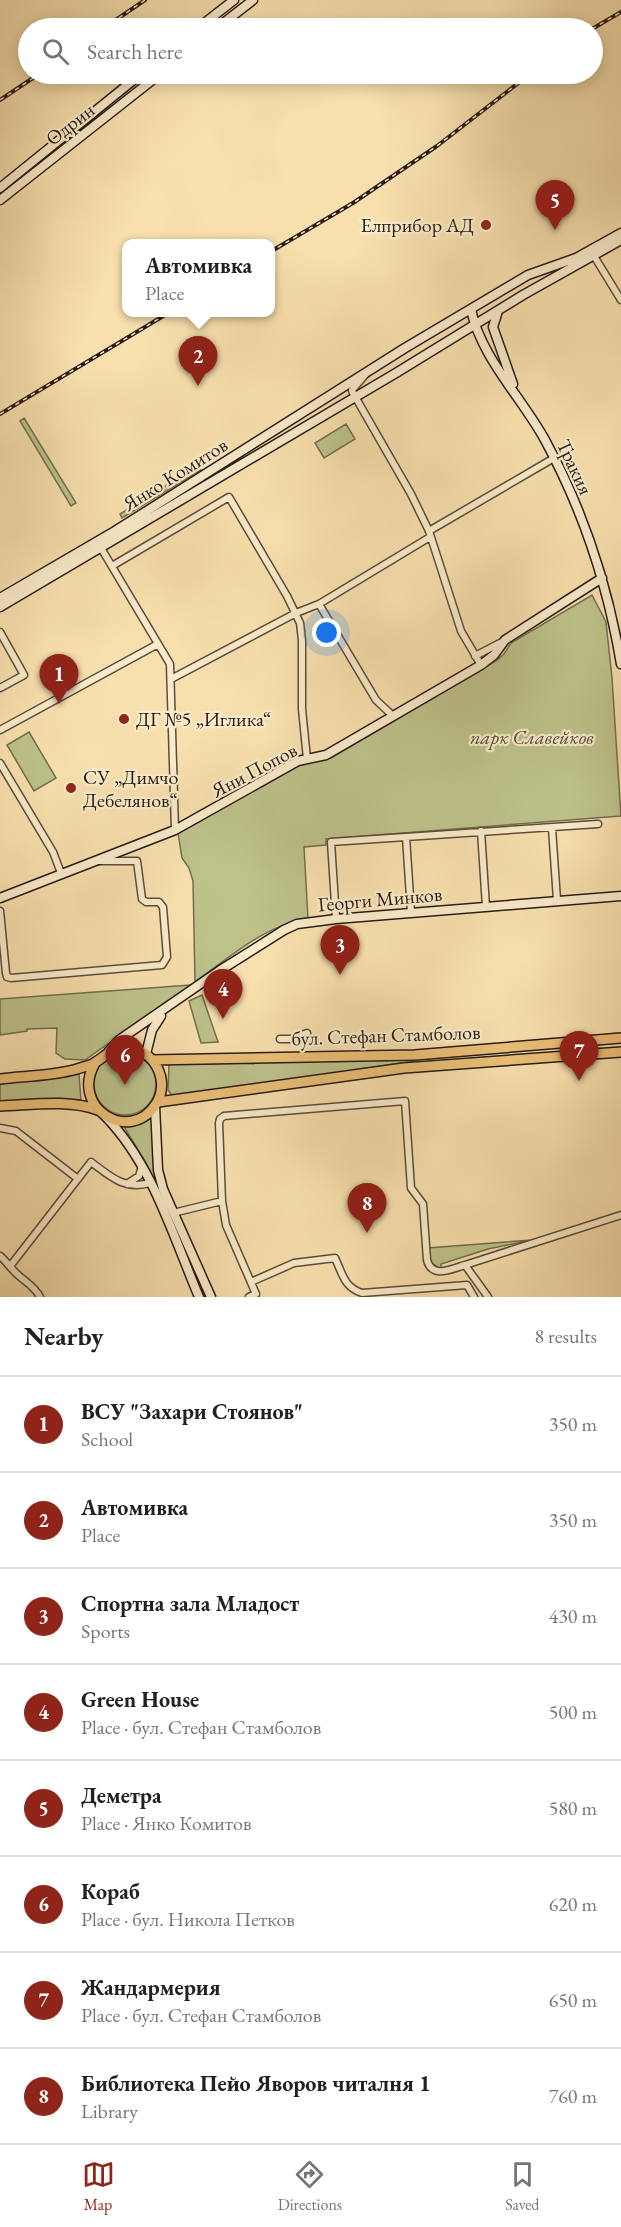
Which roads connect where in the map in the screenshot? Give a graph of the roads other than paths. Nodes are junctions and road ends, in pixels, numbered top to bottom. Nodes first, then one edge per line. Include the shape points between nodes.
1 (234, 0) edge
2 (253, 0) edge
3 (211, 18) edge
4 (230, 18) edge
5 (129, 84) edge
6 (147, 84) edge
7 (69, 132) junction
8 (42, 167) junction
9 (0, 188) edge
10 (0, 200) edge
11 (621, 232) edge
12 (621, 240) edge
13 (594, 256) junction
14 (621, 300) edge
15 (471, 309) junction
16 (499, 310) junction
17 (478, 322) junction
18 (457, 334) junction
19 (482, 342) junction
20 (497, 344) junction
21 (390, 358) junction
22 (396, 373) junction
23 (365, 375) junction
24 (516, 393) junction
25 (355, 397) junction
26 (554, 458) junction
27 (430, 534) junction
28 (101, 548) junction
29 (112, 566) junction
30 (603, 578) junction
31 (0, 597) edge
32 (319, 604) junction
33 (0, 607) edge
34 (296, 614) junction
35 (0, 632) edge
36 (505, 640) junction
37 (158, 644) junction
38 (475, 656) junction
39 (621, 664) edge
40 (481, 665) junction
41 (171, 679) junction
42 (0, 688) edge
43 (393, 716) junction
44 (0, 730) edge
45 (307, 759) junction
46 (0, 763) edge
47 (598, 824) dead end
48 (552, 828) junction
49 (175, 830) junction
50 (481, 831) junction
51 (406, 837) junction
52 (94, 861) junction
53 (61, 873) junction
54 (621, 896) edge
55 (0, 898) edge
56 (557, 900) junction
57 (486, 907) junction
58 (0, 911) edge
59 (411, 912) junction
60 (336, 919) junction
61 (167, 1008) junction
62 (307, 1033) dead end
63 (621, 1038) edge
64 (280, 1039) dead end
65 (621, 1045) edge
66 (109, 1052) junction
67 (621, 1052) edge
68 (558, 1056) junction
69 (149, 1057) junction
70 (95, 1063) junction
71 (3, 1078) edge
72 (157, 1104) junction
73 (0, 1106) edge
74 (101, 1113) junction
75 (0, 1128) edge
76 (142, 1166) junction
77 (78, 1179) junction
78 (150, 1183) junction
79 (126, 1184) junction
80 (222, 1201) junction
81 (173, 1213) junction
82 (621, 1215) edge
83 (0, 1256) edge
84 (11, 1265) junction
85 (465, 1265) junction
86 (251, 1282) junction
87 (257, 1296) edge
88 (40, 1297) edge
89 (199, 1297) edge
90 (211, 1297) edge
91 (249, 1297) edge
92 (474, 1297) edge
93 (488, 1297) edge

1 - 3 main road
2 - 4 main road
5 - 7 main road, Одрин
6 - 8 main road, Одрин
7 - 8 main road via 44,157
7 - 9 main road, Одрин
8 - 10 main road, Одрин
11 - 15 main road, Янко Комитов via 576,258 528,276
12 - 13 main road, Янко Комитов
13 - 14 street
13 - 16 main road, Янко Комитов
15 - 17 main road
15 - 21 main road, Янко Комитов
16 - 17 main road, Янко Комитов
16 - 20 main road via 493,327
17 - 18 main road, Янко Комитов
17 - 19 main road, Тракия
17 - 20 main road
18 - 19 main road
18 - 22 main road, Янко Комитов
19 - 24 main road, Тракия
20 - 24 main road, Тракия
21 - 22 main road via 398,365
21 - 23 main road, Янко Комитов
22 - 25 main road, Янко Комитов
23 - 25 street via 352,390
23 - 31 main road, Янко Комитов
24 - 26 main road, Тракия
25 - 27 street
25 - 28 main road, Янко Комитов
26 - 27 street
26 - 30 main road, Тракия
27 - 32 street
27 - 38 street via 462,631
28 - 29 street
28 - 33 main road, Янко Комитов
29 - 34 street via 229,497
29 - 37 street
30 - 36 main road, Яни Попов
30 - 39 main road, Тракия
32 - 34 street
32 - 43 street via 376,700
34 - 41 street
34 - 45 street via 302,640
35 - 42 street via 24,675
36 - 38 street, Яни Попов
36 - 40 main road, Яни Попов
37 - 41 street via 170,664
37 - 44 street
38 - 40 street
40 - 43 main road, Яни Попов
41 - 49 street
43 - 45 main road, Яни Попов via 326,754
45 - 49 main road, Яни Попов
46 - 53 street via 53,852
47 - 48 street
48 - 50 street
48 - 56 street
49 - 52 main road, Яни Попов
50 - 51 street
50 - 57 street
51 - 59 street
51 - 60 street via 331,842
52 - 53 main road, Яни Попов
52 - 58 street via 137,861 142,898 159,902 163,907 167,957 162,965 7,977
53 - 55 main road, Яни Попов
54 - 56 main road, Георги Минков
56 - 57 main road, Георги Минков
57 - 59 main road, Георги Минков
59 - 60 main road, Георги Минков
60 - 61 main road, Георги Минков via 297,924 284,930
61 - 66 main road, Георги Минков via 119,1040
61 - 69 main road, Георги Минков via 152,1030
62 - 64 street
63 - 69 main road, бул. Стефан Стамболов via 415,1055
65 - 68 main road via 586,1048
66 - 69 main road via 132,1048
66 - 70 main road
67 - 68 main road, бул. Стефан Стамболов
68 - 72 main road, бул. Стефан Стамболов via 404,1068
69 - 72 main road via 158,1067 162,1084
70 - 71 main road via 74,1070
70 - 74 main road via 88,1083 90,1098
72 - 74 main road via 143,1117 127,1122
72 - 81 main road via 158,1170
73 - 74 main road via 78,1104
74 - 76 main road via 118,1130
75 - 77 street via 16,1131
76 - 78 main road
76 - 79 street via 140,1176
77 - 79 street via 91,1162
77 - 84 street
78 - 79 street
78 - 89 main road
80 - 81 street
80 - 85 street via 219,1123 224,1116 405,1101 411,1188 423,1204 429,1266 440,1272
80 - 86 street via 226,1225
81 - 90 main road
82 - 85 street
83 - 84 street
84 - 88 street
85 - 93 street
86 - 87 street
86 - 92 street via 294,1263 335,1258 346,1283 362,1293 463,1285 470,1287
87 - 91 street

